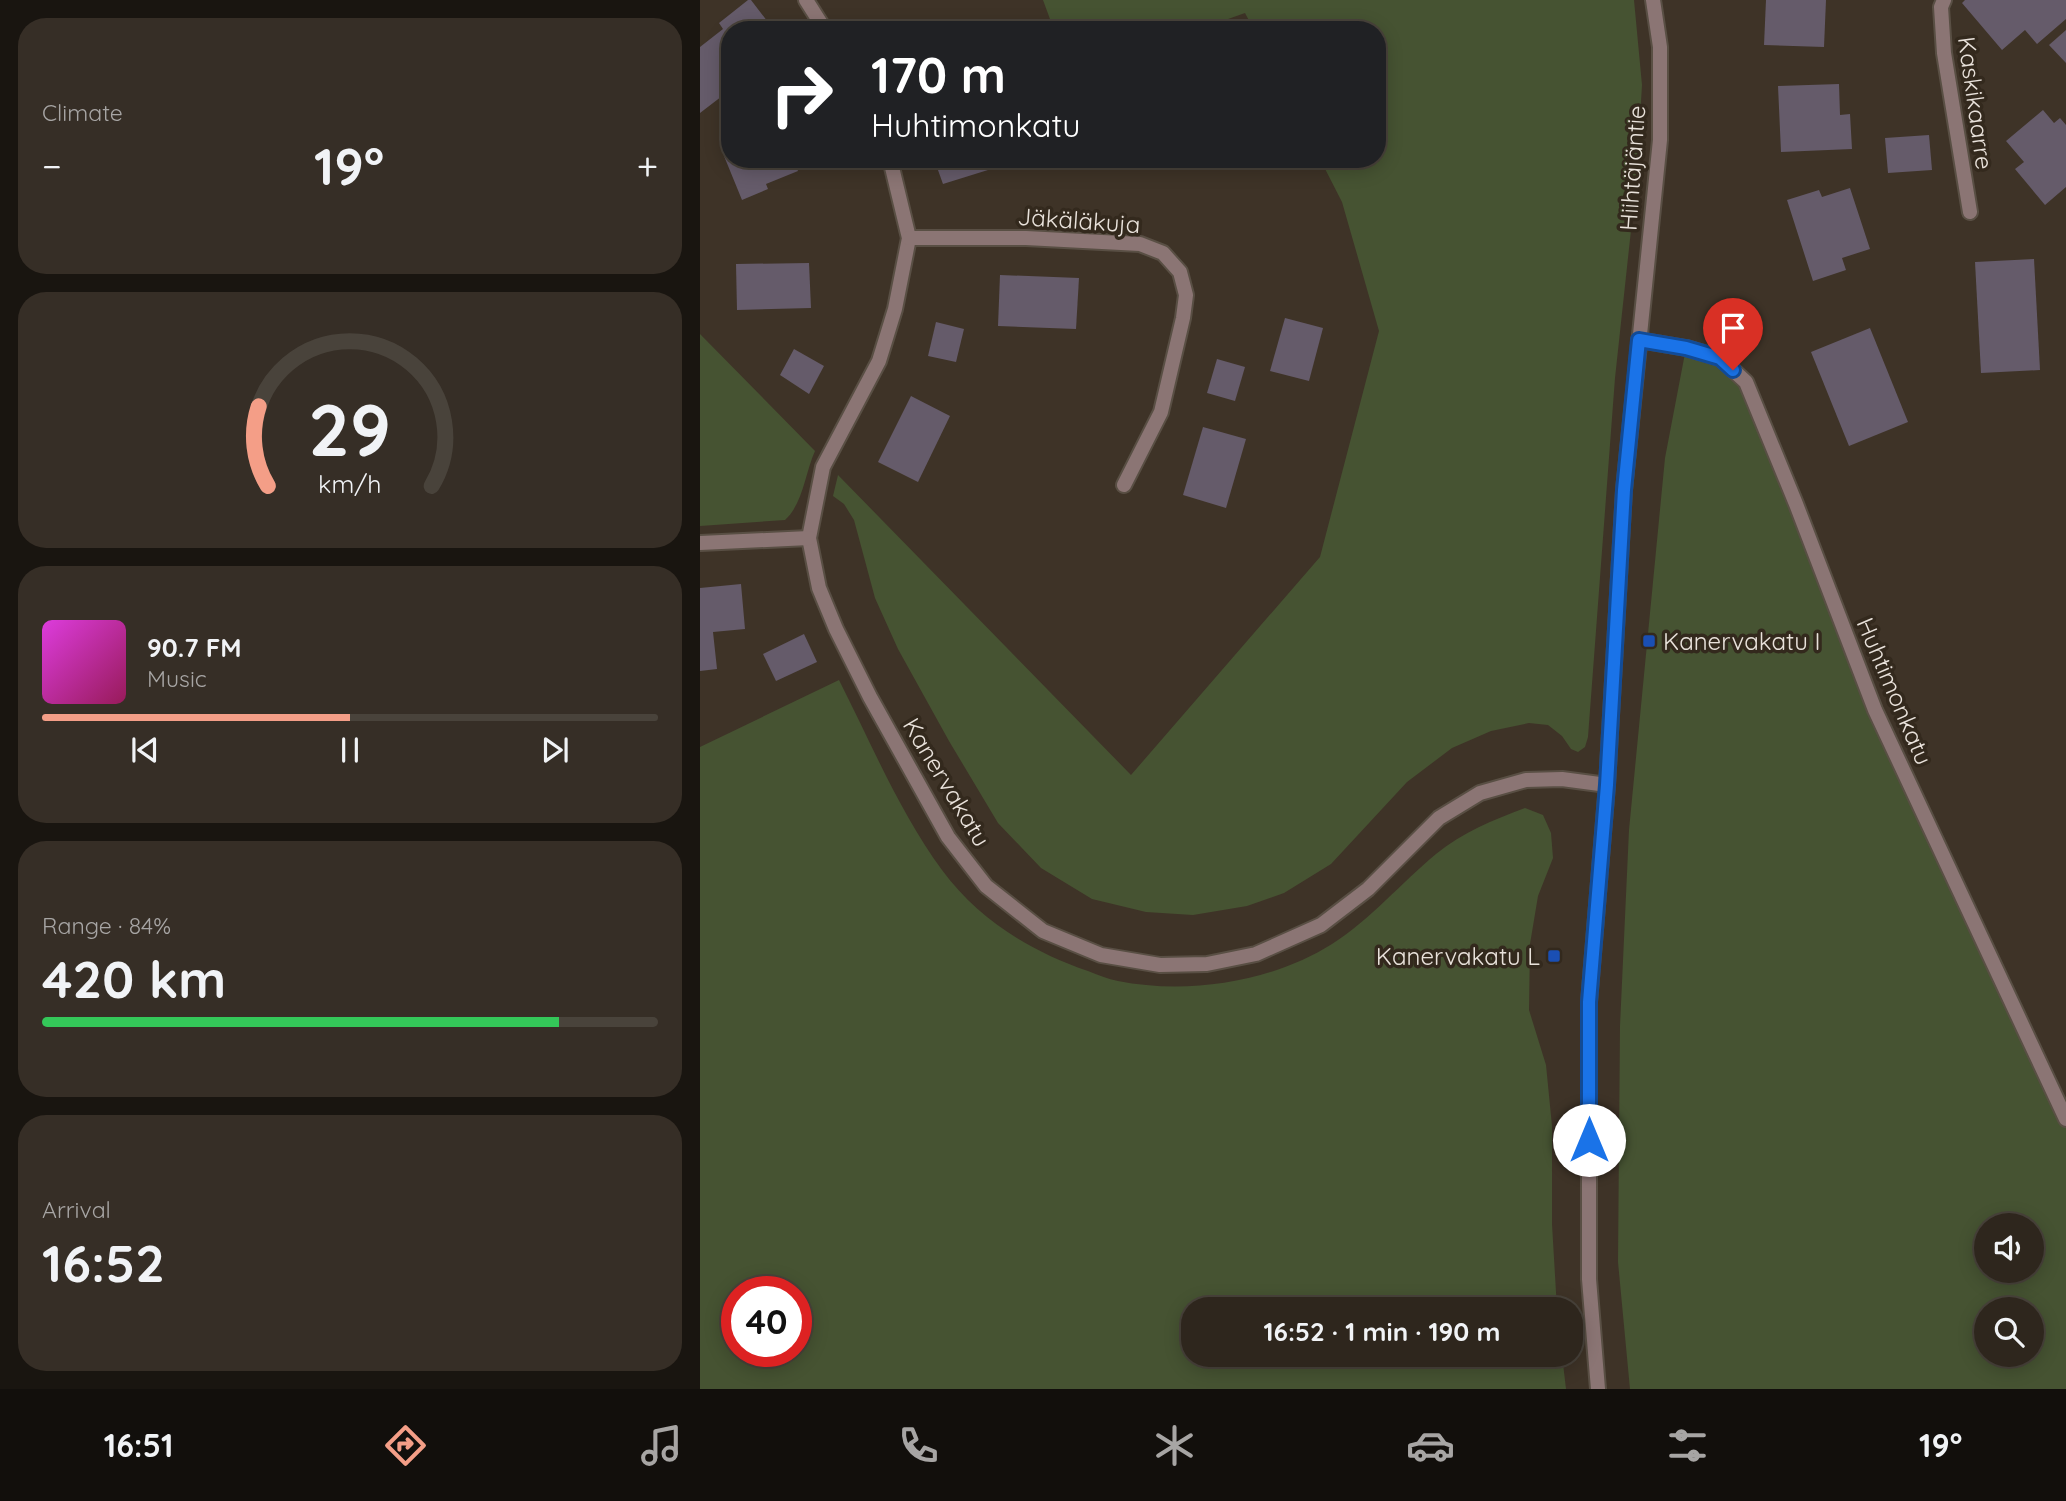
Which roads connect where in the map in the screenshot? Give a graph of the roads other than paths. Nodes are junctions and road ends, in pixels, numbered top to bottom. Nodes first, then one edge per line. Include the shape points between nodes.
1 (806, 0) edge
2 (1653, 0) edge
3 (1944, 0) edge
4 (819, 21) edge
5 (892, 168) edge
6 (1970, 212) dead end
7 (909, 238) junction
8 (1639, 340) junction
9 (1124, 485) dead end
10 (809, 538) junction
11 (700, 543) edge
12 (1607, 785) junction
13 (2066, 1119) edge
14 (1598, 1389) edge

1 - 4 street
2 - 8 street, Hiihtäjäntie via 1660,47 1660,140
3 - 6 street, Kaskikaarre via 1944,53
5 - 7 street, Kanervakatu
7 - 9 street, Jäkäläkuja via 1140,244 1163,253 1180,272 1186,295 1183,318 1161,412
7 - 10 street, Kanervakatu via 879,361 824,467
8 - 12 street, Hiihtäjäntie via 1624,490
8 - 13 street, Huhtimonkatu via 1720,358 1746,382 1875,710
10 - 11 street
10 - 12 street, Kanervakatu via 820,588 836,629 948,837 986,887 1043,930 1101,955 1160,965 1207,964 1256,954 1321,925 1368,889 1439,818 1480,793 1526,780
12 - 14 street, Hiihtäjäntie via 1589,1002 1589,1279

